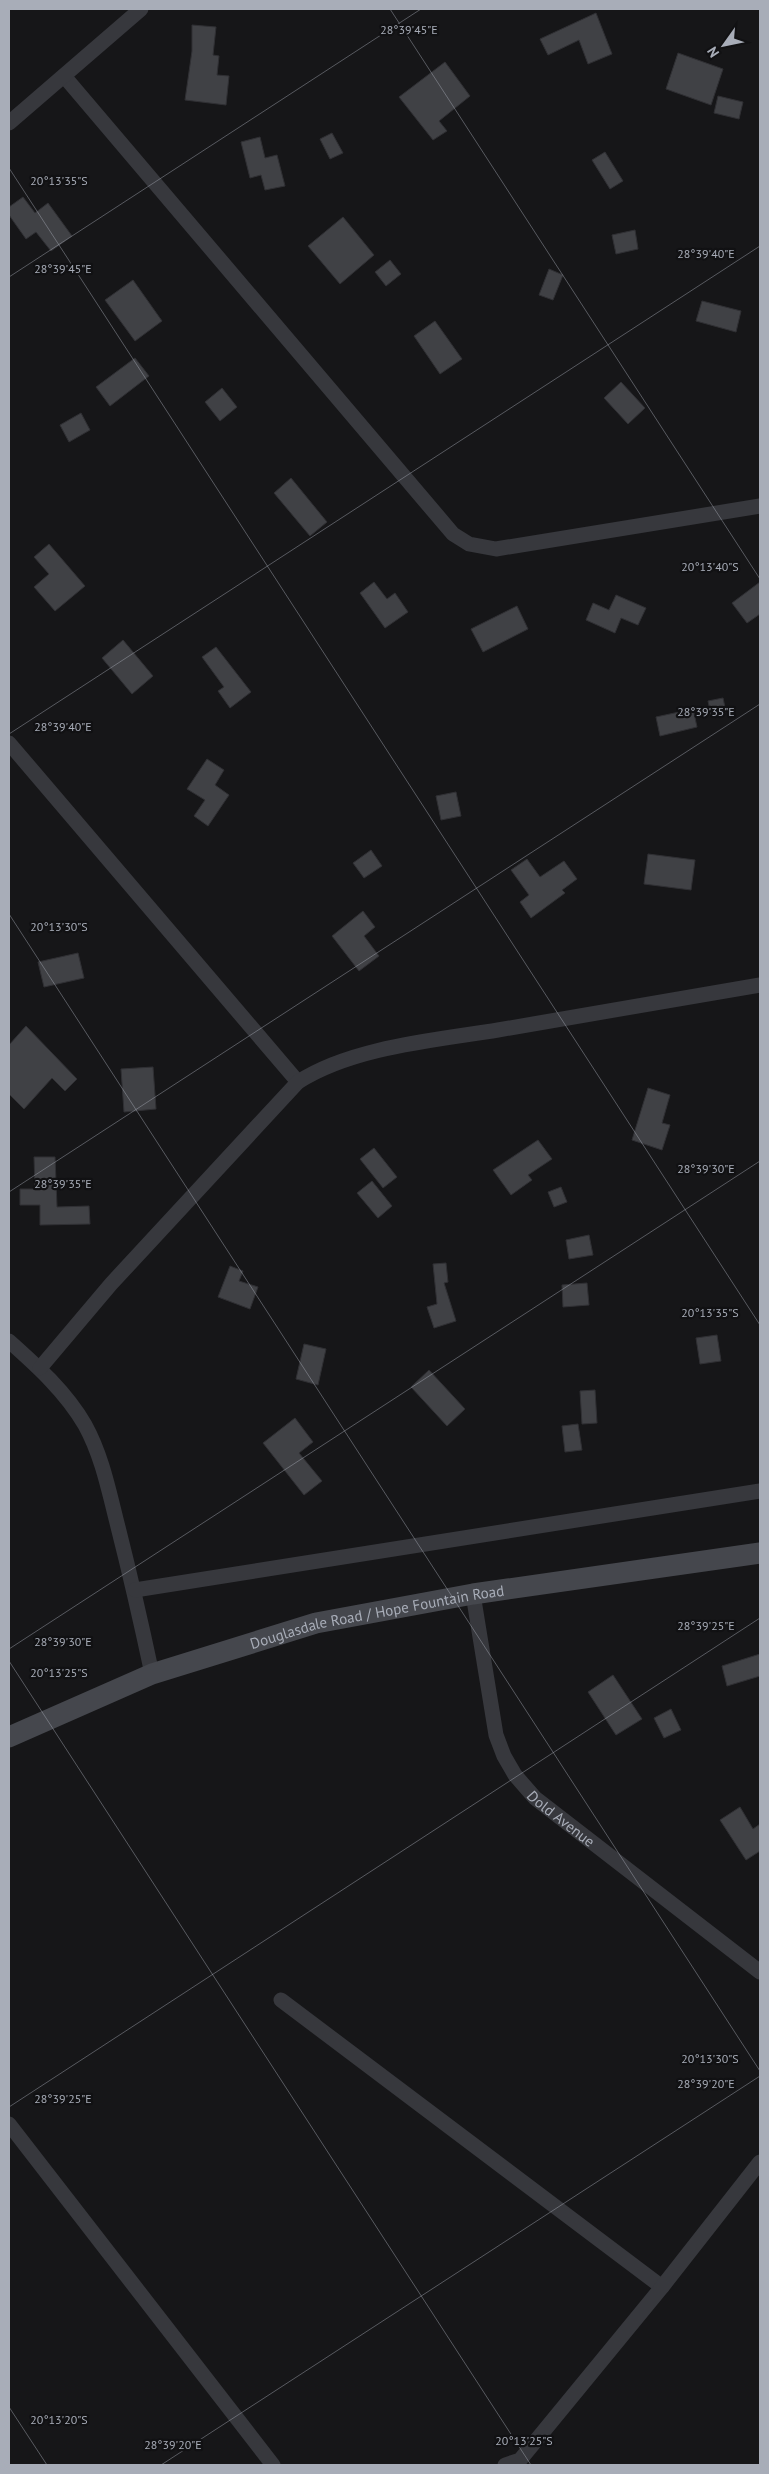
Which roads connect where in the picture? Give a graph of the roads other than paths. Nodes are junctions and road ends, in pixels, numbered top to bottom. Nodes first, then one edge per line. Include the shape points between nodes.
1 (141, 9) edge
2 (64, 76) junction
3 (9, 123) edge
4 (760, 506) edge
5 (9, 743) edge
6 (760, 985) edge
7 (298, 1082) junction
8 (9, 1341) edge
9 (40, 1368) junction
10 (760, 1491) edge
11 (760, 1553) edge
12 (135, 1590) junction
13 (472, 1594) junction
14 (152, 1674) junction
15 (9, 1737) edge
16 (760, 1972) edge
17 (281, 2000) dead end
18 (9, 2124) edge
19 (760, 2162) edge
20 (662, 2287) junction
21 (273, 2465) edge
22 (505, 2465) edge

1 - 2 street
2 - 3 street
2 - 4 street via 453,534 469,544 496,548
5 - 7 street
6 - 7 street via 364,1055 327,1066
7 - 9 street via 111,1284
8 - 9 street
9 - 12 street via 74,1408 93,1441 104,1469
10 - 12 street
11 - 13 main road, Douglasdale Road / Hope Fountain Road
12 - 14 street
13 - 14 main road, Douglasdale Road / Hope Fountain Road via 316,1623
13 - 16 street, Dold Avenue via 496,1735 515,1775 546,1808
14 - 15 main road, Douglasdale Road / Hope Fountain Road
17 - 20 street
18 - 21 street
19 - 20 street
20 - 22 street via 520,2460

